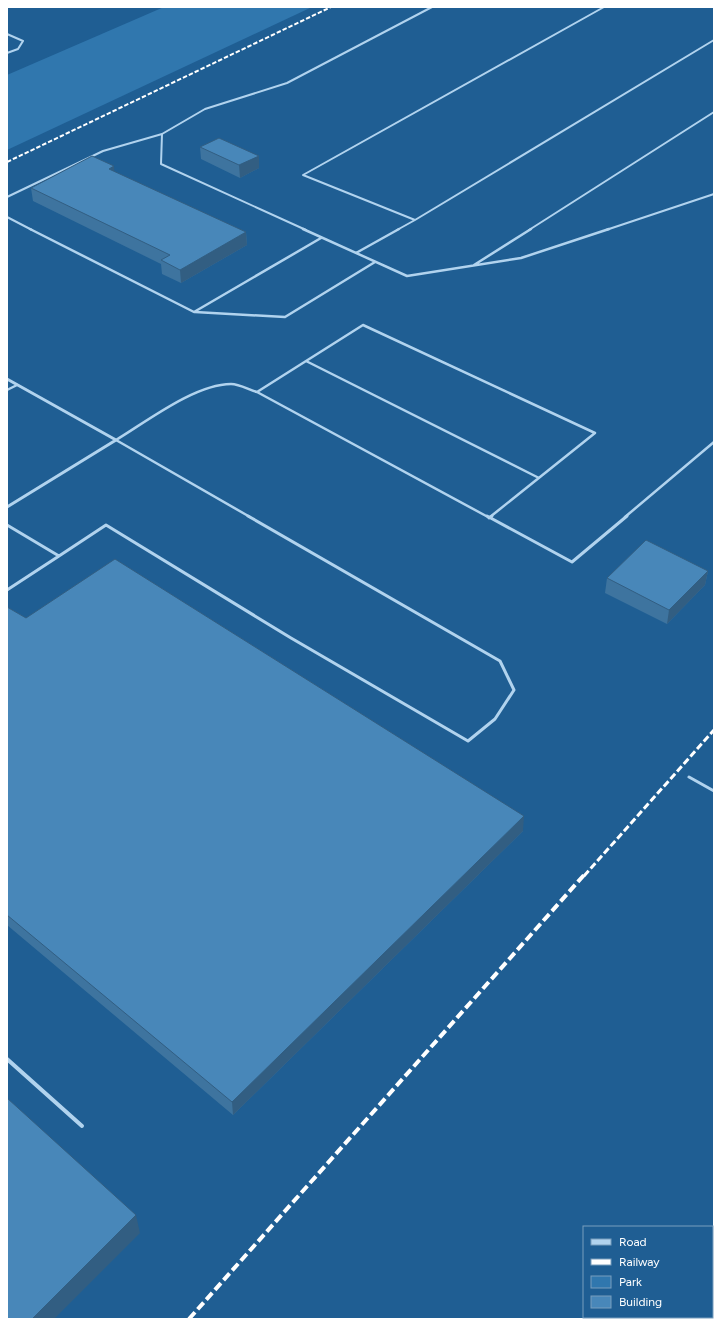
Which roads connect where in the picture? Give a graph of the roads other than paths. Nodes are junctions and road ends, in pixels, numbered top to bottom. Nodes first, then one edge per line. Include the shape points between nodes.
1 (432, 7) edge
2 (604, 7) edge
3 (7, 34) edge
4 (714, 40) edge
5 (7, 53) edge
6 (714, 112) edge
7 (162, 134) junction
8 (714, 194) edge
9 (7, 197) edge
10 (7, 217) edge
11 (415, 220) junction
12 (321, 238) junction
13 (356, 253) junction
14 (376, 262) junction
15 (472, 266) junction
16 (194, 312) junction
17 (306, 361) junction
18 (7, 379) edge
19 (17, 385) junction
20 (7, 390) edge
21 (257, 392) junction
22 (116, 440) junction
23 (714, 442) edge
24 (540, 478) junction
25 (7, 507) edge
26 (489, 518) junction
27 (7, 525) edge
28 (59, 556) junction
29 (7, 590) edge
30 (689, 777) dead end
31 (714, 791) edge
32 (7, 1059) edge
33 (82, 1126) dead end

1 - 7 lane via 287,83 205,109
2 - 11 lane via 303,175
3 - 5 lane via 23,41 18,49
4 - 11 lane
6 - 15 lane
7 - 9 lane via 103,151
7 - 12 lane via 162,164
8 - 15 lane via 521,258
10 - 16 lane
11 - 13 lane
12 - 13 lane
12 - 16 lane
13 - 14 lane
14 - 15 lane via 408,276
14 - 16 lane via 284,317
17 - 21 lane
17 - 24 lane
17 - 24 lane via 363,325 595,433
18 - 19 street
19 - 20 lane
19 - 22 street
21 - 22 lane via 231,384 207,388
21 - 26 lane
22 - 25 street
22 - 28 lane via 500,661 514,690 495,719 468,741 291,638 106,525
23 - 26 lane via 572,562
24 - 26 lane
27 - 28 lane
28 - 29 lane
30 - 31 lane
32 - 33 lane

